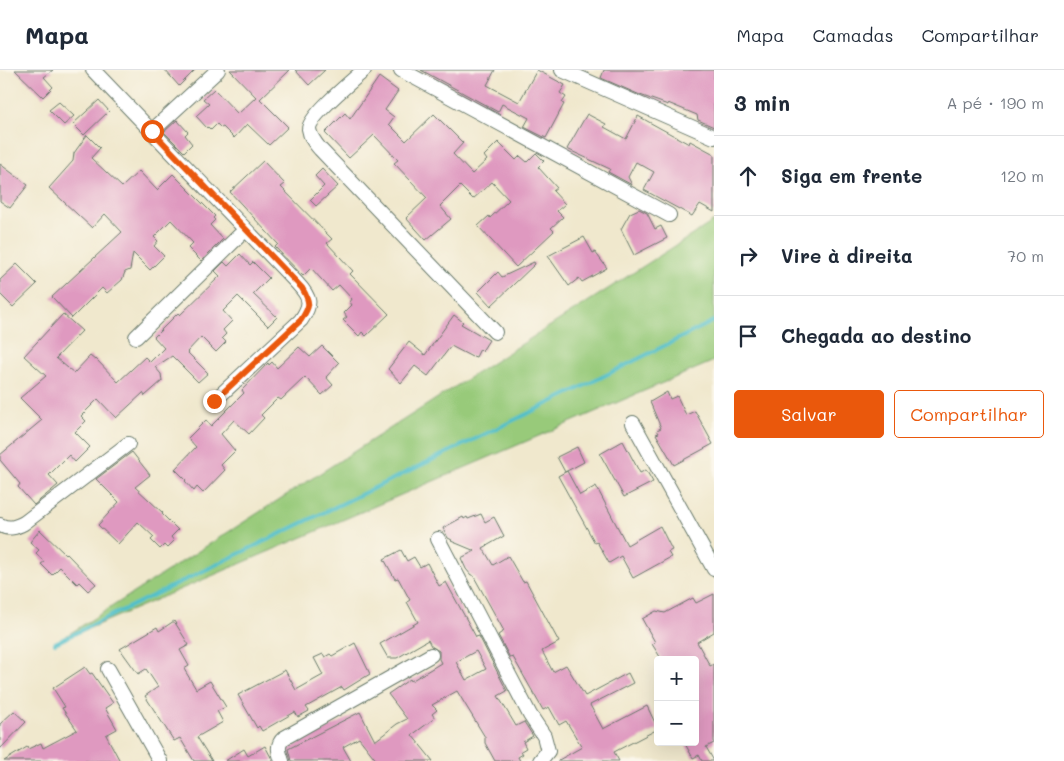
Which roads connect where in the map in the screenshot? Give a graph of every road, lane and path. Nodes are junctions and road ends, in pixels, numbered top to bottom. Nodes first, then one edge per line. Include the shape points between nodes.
1 (93, 70) edge
2 (218, 70) edge
3 (364, 70) edge
4 (401, 70) edge
5 (562, 70) edge
6 (152, 131) junction
7 (714, 137) edge
8 (669, 215) dead end
9 (245, 230) junction
10 (495, 332) dead end
11 (136, 337) dead end
12 (214, 401) dead end
13 (633, 422) dead end
14 (128, 444) dead end
15 (0, 525) edge
16 (438, 539) dead end
17 (714, 569) edge
18 (431, 655) dead end
19 (108, 669) dead end
20 (160, 761) edge
21 (282, 761) edge
22 (540, 761) edge

1 - 6 street
2 - 6 street
3 - 10 street via 314,116 309,129 311,136
4 - 8 street
5 - 7 street
6 - 9 street
9 - 11 street
9 - 12 street via 302,288 308,310 284,338
13 - 17 street
14 - 15 street via 24,522 12,528
16 - 22 street via 544,736 548,751
18 - 21 street via 284,738 278,748
19 - 20 street

